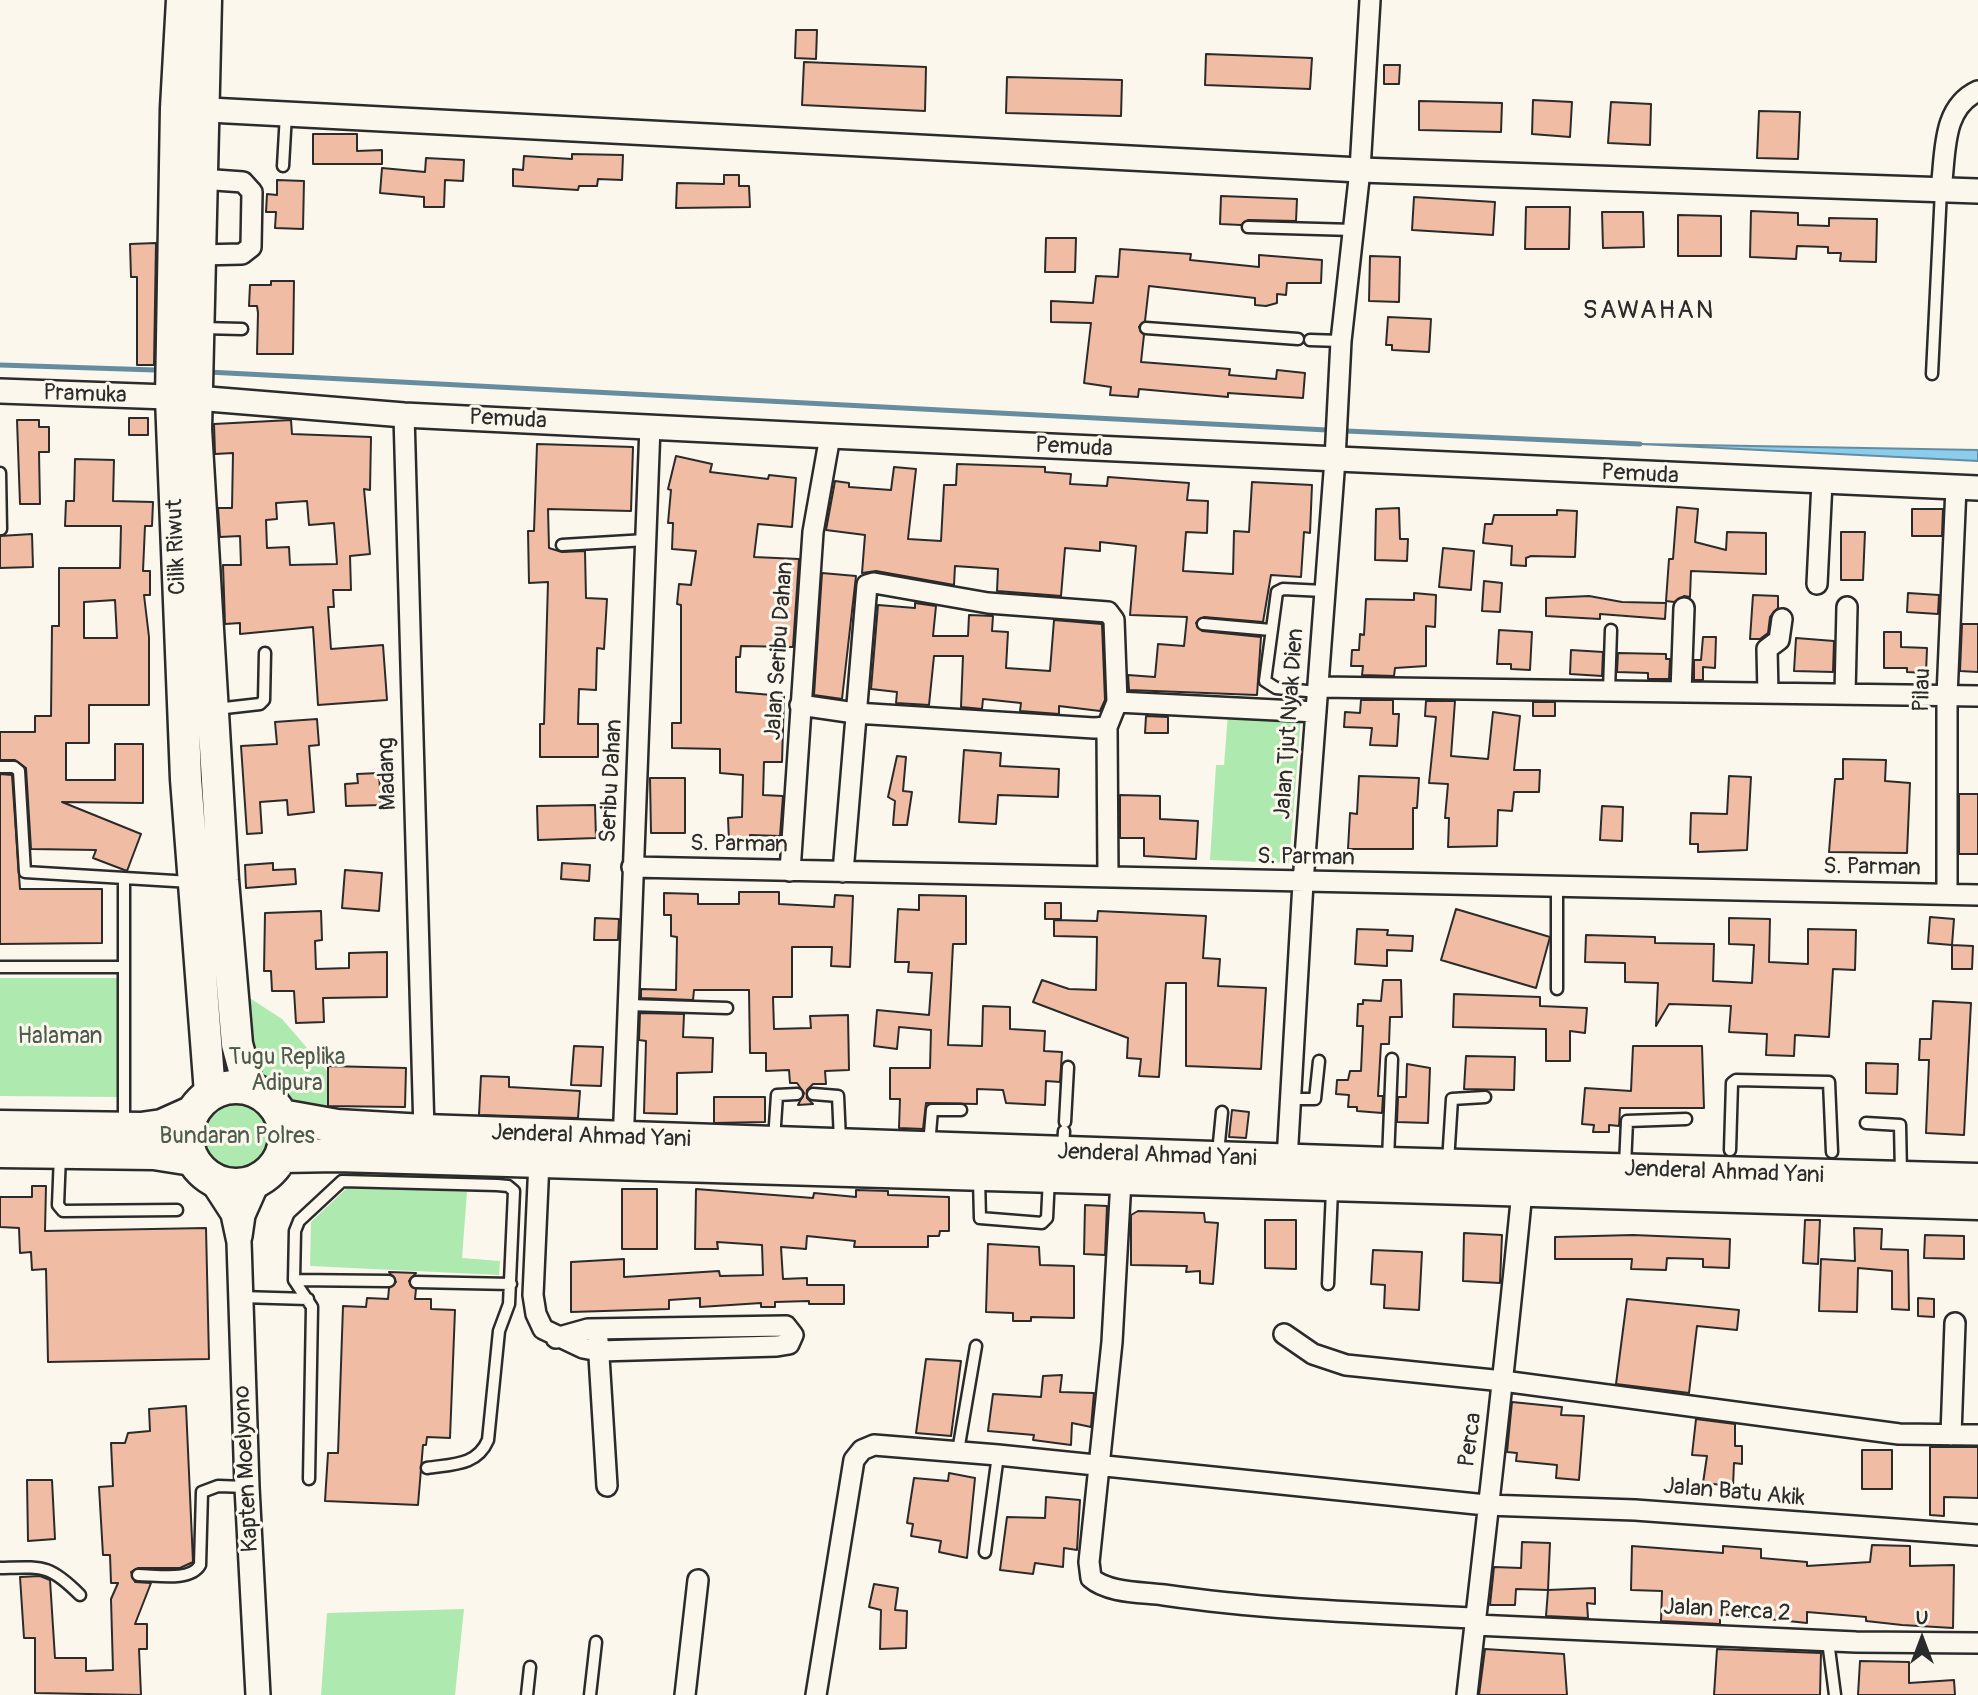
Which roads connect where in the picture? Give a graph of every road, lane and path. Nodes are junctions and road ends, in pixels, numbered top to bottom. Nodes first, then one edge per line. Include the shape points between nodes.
1 (182, 0) edge
2 (206, 0) edge
3 (1370, 0) edge
4 (1978, 91) edge
5 (189, 109) junction
6 (286, 114) junction
7 (283, 166) dead end
8 (1360, 170) junction
9 (201, 179) junction
10 (1941, 190) junction
11 (1978, 191) edge
12 (1248, 227) dead end
13 (1353, 230) junction
14 (199, 256) junction
15 (198, 328) junction
16 (1146, 328) dead end
17 (242, 329) dead end
18 (1298, 339) dead end
19 (1310, 340) dead end
20 (1341, 341) junction
21 (1932, 374) dead end
22 (0, 391) edge
23 (183, 398) junction
24 (404, 415) junction
25 (650, 426) junction
26 (830, 436) junction
27 (1335, 459) junction
28 (0, 473) edge
29 (1822, 482) junction
30 (1967, 487) edge
31 (188, 520) junction
32 (1, 529) edge
33 (646, 540) junction
34 (562, 545) dead end
35 (1817, 584) dead end
36 (1324, 591) junction
37 (1847, 607) dead end
38 (1684, 608) dead end
39 (1782, 619) dead end
40 (1203, 624) dead end
41 (1271, 630) junction
42 (1611, 630) dead end
43 (265, 653) dead end
44 (1318, 690) junction
45 (1609, 691) junction
46 (1681, 692) junction
47 (1768, 693) junction
48 (1845, 694) junction
49 (1947, 696) junction
50 (1978, 696) edge
51 (1117, 702) junction
52 (800, 705) junction
53 (212, 709) junction
54 (1316, 712) junction
55 (855, 713) junction
56 (1107, 727) junction
57 (0, 767) edge
58 (632, 867) junction
59 (790, 871) junction
60 (843, 872) junction
61 (1108, 877) junction
62 (124, 878) junction
63 (209, 881) junction
64 (1303, 883) junction
65 (1557, 887) junction
66 (1947, 894) junction
67 (1978, 895) edge
68 (0, 967) edge
69 (124, 967) junction
70 (1557, 989) dead end
71 (628, 1006) junction
72 (727, 1008) dead end
73 (1392, 1059) dead end
74 (1319, 1061) dead end
75 (1068, 1067) dead end
76 (246, 1078) junction
77 (797, 1094) dead end
78 (813, 1094) dead end
79 (1485, 1097) dead end
80 (1291, 1099) junction
81 (201, 1103) junction
82 (961, 1110) dead end
83 (1222, 1112) dead end
84 (281, 1116) junction
85 (1686, 1119) dead end
86 (1866, 1123) dead end
87 (0, 1127) edge
88 (424, 1131) junction
89 (133, 1137) junction
90 (337, 1140) junction
91 (774, 1144) junction
92 (840, 1146) junction
93 (929, 1149) junction
94 (0, 1151) edge
95 (60, 1152) junction
96 (623, 1152) junction
97 (1061, 1152) junction
98 (281, 1156) junction
99 (1218, 1158) junction
100 (1287, 1160) junction
101 (1832, 1163) junction
102 (1388, 1164) junction
103 (1448, 1166) junction
104 (200, 1168) junction
105 (522, 1169) junction
106 (1625, 1170) junction
107 (1732, 1170) junction
108 (979, 1175) junction
109 (1901, 1178) junction
110 (259, 1179) junction
111 (1121, 1180) junction
112 (1978, 1180) edge
113 (1332, 1186) junction
114 (1522, 1191) junction
115 (1978, 1203) edge
116 (177, 1210) dead end
117 (239, 1242) junction
118 (294, 1280) junction
119 (389, 1281) dead end
120 (416, 1282) dead end
121 (511, 1284) junction
122 (1328, 1284) dead end
123 (241, 1297) junction
124 (309, 1298) junction
125 (1955, 1323) dead end
126 (598, 1329) junction
127 (1284, 1334) dead end
128 (556, 1338) junction
129 (976, 1346) dead end
130 (599, 1351) junction
131 (1503, 1381) junction
132 (1951, 1435) junction
133 (1978, 1435) edge
134 (958, 1451) junction
135 (998, 1455) junction
136 (1099, 1466) junction
137 (426, 1468) dead end
138 (309, 1479) dead end
139 (607, 1486) dead end
140 (247, 1487) junction
141 (1486, 1506) junction
142 (1978, 1535) edge
143 (985, 1552) dead end
144 (0, 1568) edge
145 (138, 1575) dead end
146 (698, 1580) dead end
147 (80, 1595) dead end
148 (1475, 1622) junction
149 (1828, 1641) junction
150 (596, 1642) dead end
151 (1978, 1643) edge
152 (530, 1667) dead end
153 (258, 1695) edge
154 (527, 1695) edge
155 (590, 1695) edge
156 (685, 1695) edge
157 (816, 1695) edge
158 (1467, 1695) edge
159 (1835, 1695) edge

1 - 5 main road, Cilik Riwut
2 - 5 main road, Cilik Riwut
3 - 8 street, Jalan Tjut Nyak Dien
4 - 10 street via 1956,107 1950,122
5 - 6 street
5 - 9 main road, Cilik Riwut
5 - 23 main road, Cilik Riwut
6 - 7 lane
6 - 8 street
8 - 10 street
8 - 13 street, Jalan Tjut Nyak Dien
9 - 14 main road, Cilik Riwut
9 - 14 street via 243,182 249,187 251,247 242,254
10 - 11 street
10 - 21 lane
12 - 13 lane
13 - 20 street, Jalan Tjut Nyak Dien
14 - 15 main road, Cilik Riwut
15 - 17 lane
15 - 23 main road, Cilik Riwut
16 - 18 lane
19 - 20 lane
20 - 27 street, Jalan Tjut Nyak Dien
22 - 23 street, Pramuka
23 - 24 street, Pemuda
23 - 31 main road, Cilik Riwut
24 - 25 street, Pemuda
24 - 88 street, Madang
25 - 26 street, Pemuda
25 - 33 street, Seribu Dahan
26 - 27 street, Pemuda
26 - 52 street, Jalan Seribu Dahan via 813,532
27 - 29 street, Pemuda
27 - 36 street, Jalan Tjut Nyak Dien
28 - 32 lane
29 - 30 street, Pemuda
29 - 35 street
30 - 49 street, Pilau
31 - 53 main road, Cilik Riwut
31 - 63 main road, Cilik Riwut
33 - 34 lane
33 - 58 street, Seribu Dahan
36 - 41 lane via 1277,592
36 - 44 street, Jalan Tjut Nyak Dien
37 - 48 street
38 - 46 street
39 - 47 street via 1779,640 1768,649
40 - 41 lane
41 - 44 lane via 1265,681 1276,688
42 - 45 lane
43 - 53 lane via 264,700
44 - 45 street
44 - 54 street, Jalan Tjut Nyak Dien
45 - 46 street
46 - 47 street
47 - 48 street
48 - 49 street
49 - 50 street
49 - 66 street, Pilau
51 - 54 street
51 - 55 street via 1115,620 1108,612 988,603 874,583 864,592
51 - 56 street
52 - 55 street
52 - 59 street, Jalan Seribu Dahan
53 - 63 main road, Cilik Riwut
54 - 64 street, Jalan Tjut Nyak Dien
55 - 56 street
55 - 60 street
56 - 61 street
57 - 62 lane via 19,771 25,872
58 - 59 street, S. Parman
58 - 71 street, Seribu Dahan
59 - 60 street, S. Parman
60 - 61 street, S. Parman
61 - 64 street, S. Parman
62 - 63 lane
62 - 69 lane
63 - 76 main road, Cilik Riwut
63 - 81 main road, Cilik Riwut
64 - 65 street, S. Parman
64 - 80 street, Jalan Tjut Nyak Dien
65 - 66 street, S. Parman
65 - 70 lane
66 - 67 street, S. Parman
68 - 69 lane
69 - 89 lane
71 - 72 lane
71 - 96 street, Seribu Dahan
73 - 102 lane
74 - 80 lane via 1315,1098
75 - 97 lane
76 - 81 highway
76 - 84 highway
77 - 91 lane via 777,1095
78 - 92 lane via 838,1096
79 - 103 lane via 1452,1099
80 - 100 street, Jalan Tjut Nyak Dien
81 - 89 highway
81 - 104 highway via 186,1136
82 - 93 lane via 932,1110
83 - 99 lane
84 - 90 highway
84 - 98 highway via 285,1136
85 - 106 lane via 1627,1121
86 - 109 lane via 1900,1125
87 - 89 highway
88 - 90 highway, Jenderal Ahmad Yani
88 - 96 highway, Jenderal Ahmad Yani
89 - 95 highway
89 - 104 highway
90 - 98 highway
90 - 105 highway, Jenderal Ahmad Yani
91 - 92 highway, Jenderal Ahmad Yani
91 - 96 highway, Jenderal Ahmad Yani
92 - 93 highway, Jenderal Ahmad Yani
93 - 97 highway, Jenderal Ahmad Yani
94 - 95 highway
95 - 116 lane via 58,1205 63,1211
96 - 105 highway, Jenderal Ahmad Yani
96 - 108 highway, Jenderal Ahmad Yani
97 - 99 highway, Jenderal Ahmad Yani
97 - 108 highway, Jenderal Ahmad Yani
97 - 108 lane via 1047,1218 1042,1223 980,1218
97 - 111 highway, Jenderal Ahmad Yani
98 - 110 highway
99 - 100 highway, Jenderal Ahmad Yani
100 - 102 highway, Jenderal Ahmad Yani
101 - 107 highway, Jenderal Ahmad Yani
101 - 107 lane via 1831,1084 1736,1080 1732,1083
101 - 109 highway, Jenderal Ahmad Yani
102 - 103 highway, Jenderal Ahmad Yani
103 - 106 highway, Jenderal Ahmad Yani
104 - 110 highway via 229,1184
104 - 117 street via 233,1214
105 - 118 lane via 342,1181 296,1226
105 - 121 lane via 514,1191
105 - 128 street via 536,1314 543,1329
106 - 107 highway, Jenderal Ahmad Yani
107 - 114 highway, Jenderal Ahmad Yani
107 - 115 highway, Jenderal Ahmad Yani
109 - 112 highway, Jenderal Ahmad Yani
110 - 117 street via 243,1215
111 - 113 highway, Jenderal Ahmad Yani
111 - 136 street
113 - 114 highway, Jenderal Ahmad Yani
113 - 122 lane
114 - 131 street, Perca
117 - 123 street, Kapten Moelyono
118 - 119 lane
118 - 124 lane
120 - 121 lane
121 - 137 lane via 499,1331 483,1452 465,1462
123 - 124 lane
123 - 140 street, Kapten Moelyono
124 - 138 lane
125 - 132 street
126 - 128 street
126 - 130 street
126 - 130 street via 786,1326 793,1335 789,1344 777,1346
127 - 131 street via 1313,1354 1346,1365
128 - 130 street
129 - 134 lane
130 - 139 street
131 - 132 street via 1899,1434
131 - 141 street, Perca
132 - 133 street
134 - 135 street, Jalan Batu Akik
134 - 157 street, Jalan Batu Akik via 874,1446 862,1450 854,1460
135 - 136 street, Jalan Batu Akik
135 - 143 lane
136 - 141 street, Jalan Batu Akik
136 - 148 street, Jalan Perca 2 via 1089,1562 1091,1578 1099,1585 1268,1609
140 - 145 lane via 218,1486 202,1492 196,1572
140 - 153 street, Kapten Moelyono
141 - 142 street, Jalan Batu Akik via 1635,1510
141 - 148 street, Perca
144 - 147 lane via 52,1570
146 - 156 street
148 - 149 street, Jalan Perca 2
148 - 158 street, Perca
149 - 151 street, Jalan Perca 2
149 - 159 lane
150 - 155 lane
152 - 154 lane

